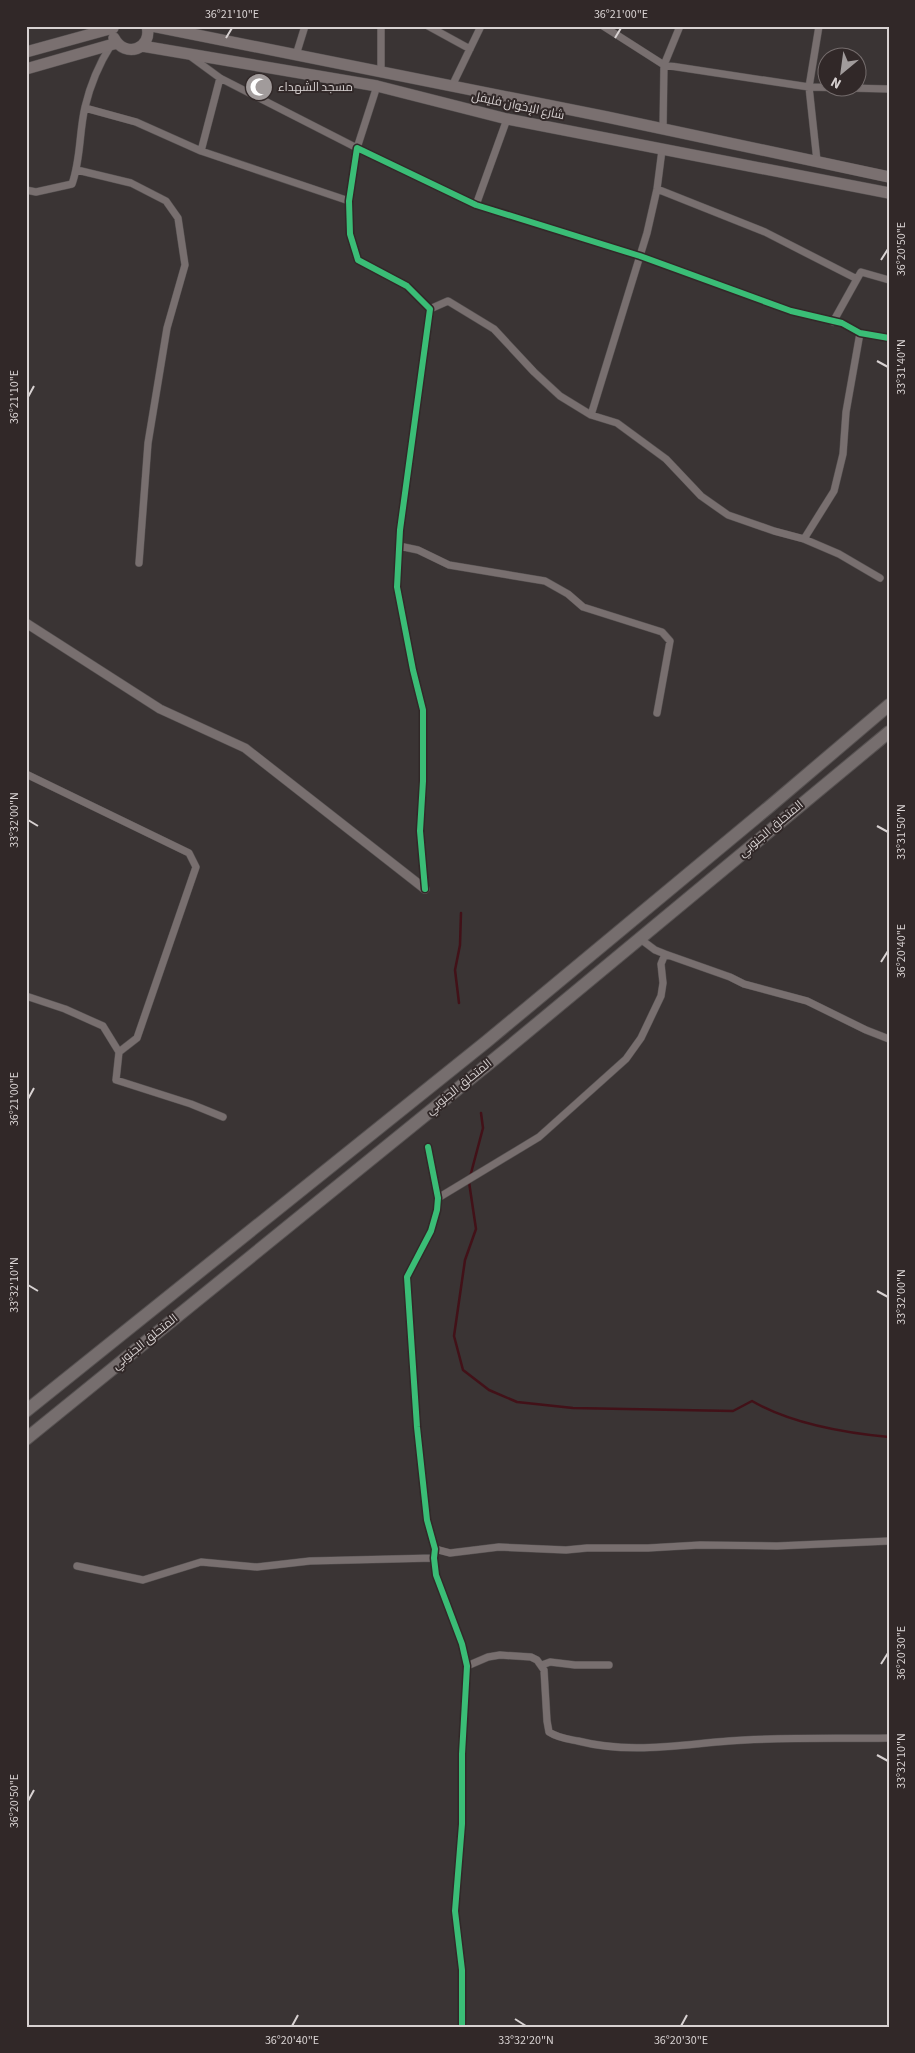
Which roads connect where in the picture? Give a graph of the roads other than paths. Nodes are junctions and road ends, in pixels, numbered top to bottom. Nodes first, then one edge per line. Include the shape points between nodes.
1 (147, 26) edge
2 (152, 26) edge
3 (305, 26) edge
4 (381, 26) edge
5 (428, 26) edge
6 (481, 26) edge
7 (603, 26) edge
8 (680, 26) edge
9 (819, 26) edge
10 (114, 27) edge
11 (114, 44) junction
12 (142, 46) junction
13 (470, 49) junction
14 (26, 52) edge
15 (189, 54) junction
16 (296, 54) junction
17 (664, 65) junction
18 (26, 69) edge
19 (381, 72) junction
20 (220, 78) junction
21 (376, 86) junction
22 (452, 86) junction
23 (809, 87) junction
24 (889, 89) edge
25 (85, 108) junction
26 (507, 119) junction
27 (663, 129) junction
28 (356, 148) junction
29 (662, 150) junction
30 (201, 151) junction
31 (817, 162) junction
32 (77, 170) junction
33 (889, 178) edge
34 (657, 189) junction
35 (26, 190) edge
36 (889, 193) edge
37 (349, 201) junction
38 (476, 205) junction
39 (640, 256) junction
40 (857, 280) junction
41 (889, 280) edge
42 (430, 309) junction
43 (833, 322) junction
44 (860, 333) junction
45 (889, 338) edge
46 (591, 415) junction
47 (804, 539) junction
48 (399, 546) junction
49 (139, 563) dead end
50 (880, 578) dead end
51 (26, 623) edge
52 (889, 705) edge
53 (657, 713) dead end
54 (889, 732) edge
55 (26, 774) edge
56 (425, 889) joint
57 (639, 938) junction
58 (665, 954) junction
59 (26, 996) edge
60 (889, 1040) edge
61 (119, 1052) junction
62 (223, 1117) dead end
63 (428, 1147) dead end
64 (438, 1198) junction
65 (26, 1411) edge
66 (26, 1439) edge
67 (889, 1541) edge
68 (435, 1550) junction
69 (434, 1558) junction
70 (77, 1566) dead end
71 (609, 1664) dead end
72 (542, 1665) junction
73 (467, 1666) junction
74 (889, 1738) edge
75 (462, 2027) edge

1 - 12 main road via 148,36
2 - 16 main road, شارع الإخوان فليفل
3 - 16 street
4 - 19 street
5 - 13 street
6 - 13 street
7 - 17 street
8 - 17 street
9 - 23 street
10 - 11 main road
10 - 14 main road
11 - 12 main road, شارع الإخوان فليفل via 132,50
11 - 18 main road
11 - 25 street via 93,82
12 - 15 main road, شارع الإخوان فليفل
13 - 22 street
15 - 20 street
15 - 21 main road, شارع الإخوان فليفل
16 - 19 main road, شارع الإخوان فليفل
17 - 23 street
17 - 27 street
19 - 22 main road, شارع الإخوان فليفل
20 - 28 street
20 - 30 street
21 - 26 main road, شارع الإخوان فليفل
21 - 28 street
22 - 27 main road, شارع الإخوان فليفل
23 - 24 street
23 - 31 street
25 - 30 street via 136,122
25 - 32 street
26 - 29 main road, شارع الإخوان فليفل
26 - 38 street
27 - 31 main road, شارع الإخوان فليفل
28 - 37 street
28 - 38 street
29 - 34 street
29 - 36 main road, شارع الإخوان فليفل
30 - 37 street
31 - 33 main road, شارع الإخوان فليفل
32 - 35 street via 72,184 36,192
32 - 49 street via 130,183 166,201 178,218 180,227 185,264 167,328 148,443
34 - 39 street
34 - 40 street via 765,232
37 - 42 street via 350,234 358,260 407,286
38 - 39 street
39 - 43 street via 791,311
39 - 46 street
40 - 41 street via 861,272
40 - 43 street
42 - 46 street via 448,301 494,329 560,396
42 - 48 street
43 - 44 street
44 - 45 street
44 - 47 street via 846,412 843,454 834,491
46 - 47 street via 617,423 666,459 701,496 728,515
47 - 50 street via 839,554
48 - 53 street via 418,550 449,566 545,581 583,607 662,632 670,640
48 - 56 street via 397,587 423,710 420,831
51 - 56 street via 160,709 245,748
52 - 65 highway, المتحلق الجنوبي via 478,1048
54 - 57 highway, المتحلق الجنوبي
55 - 61 street via 189,853 196,867 137,1038
57 - 58 street
57 - 66 highway, المتحلق الجنوبي
58 - 60 street via 744,984 807,1001
58 - 64 street via 661,964 661,996 637,1045 626,1059 539,1138
59 - 61 street via 102,1026
61 - 62 street via 116,1080
63 - 64 street
64 - 68 street via 436,1220 407,1277 417,1427 427,1520
67 - 68 street via 566,1550 499,1547 450,1553
68 - 69 street
69 - 70 street via 310,1561 257,1567 201,1562 143,1580
69 - 73 street via 436,1575
71 - 72 street via 550,1662
72 - 73 street via 531,1657 500,1655
72 - 74 street via 549,1732 590,1744 657,1748 729,1741
73 - 75 street via 462,1824 455,1911 462,1970

